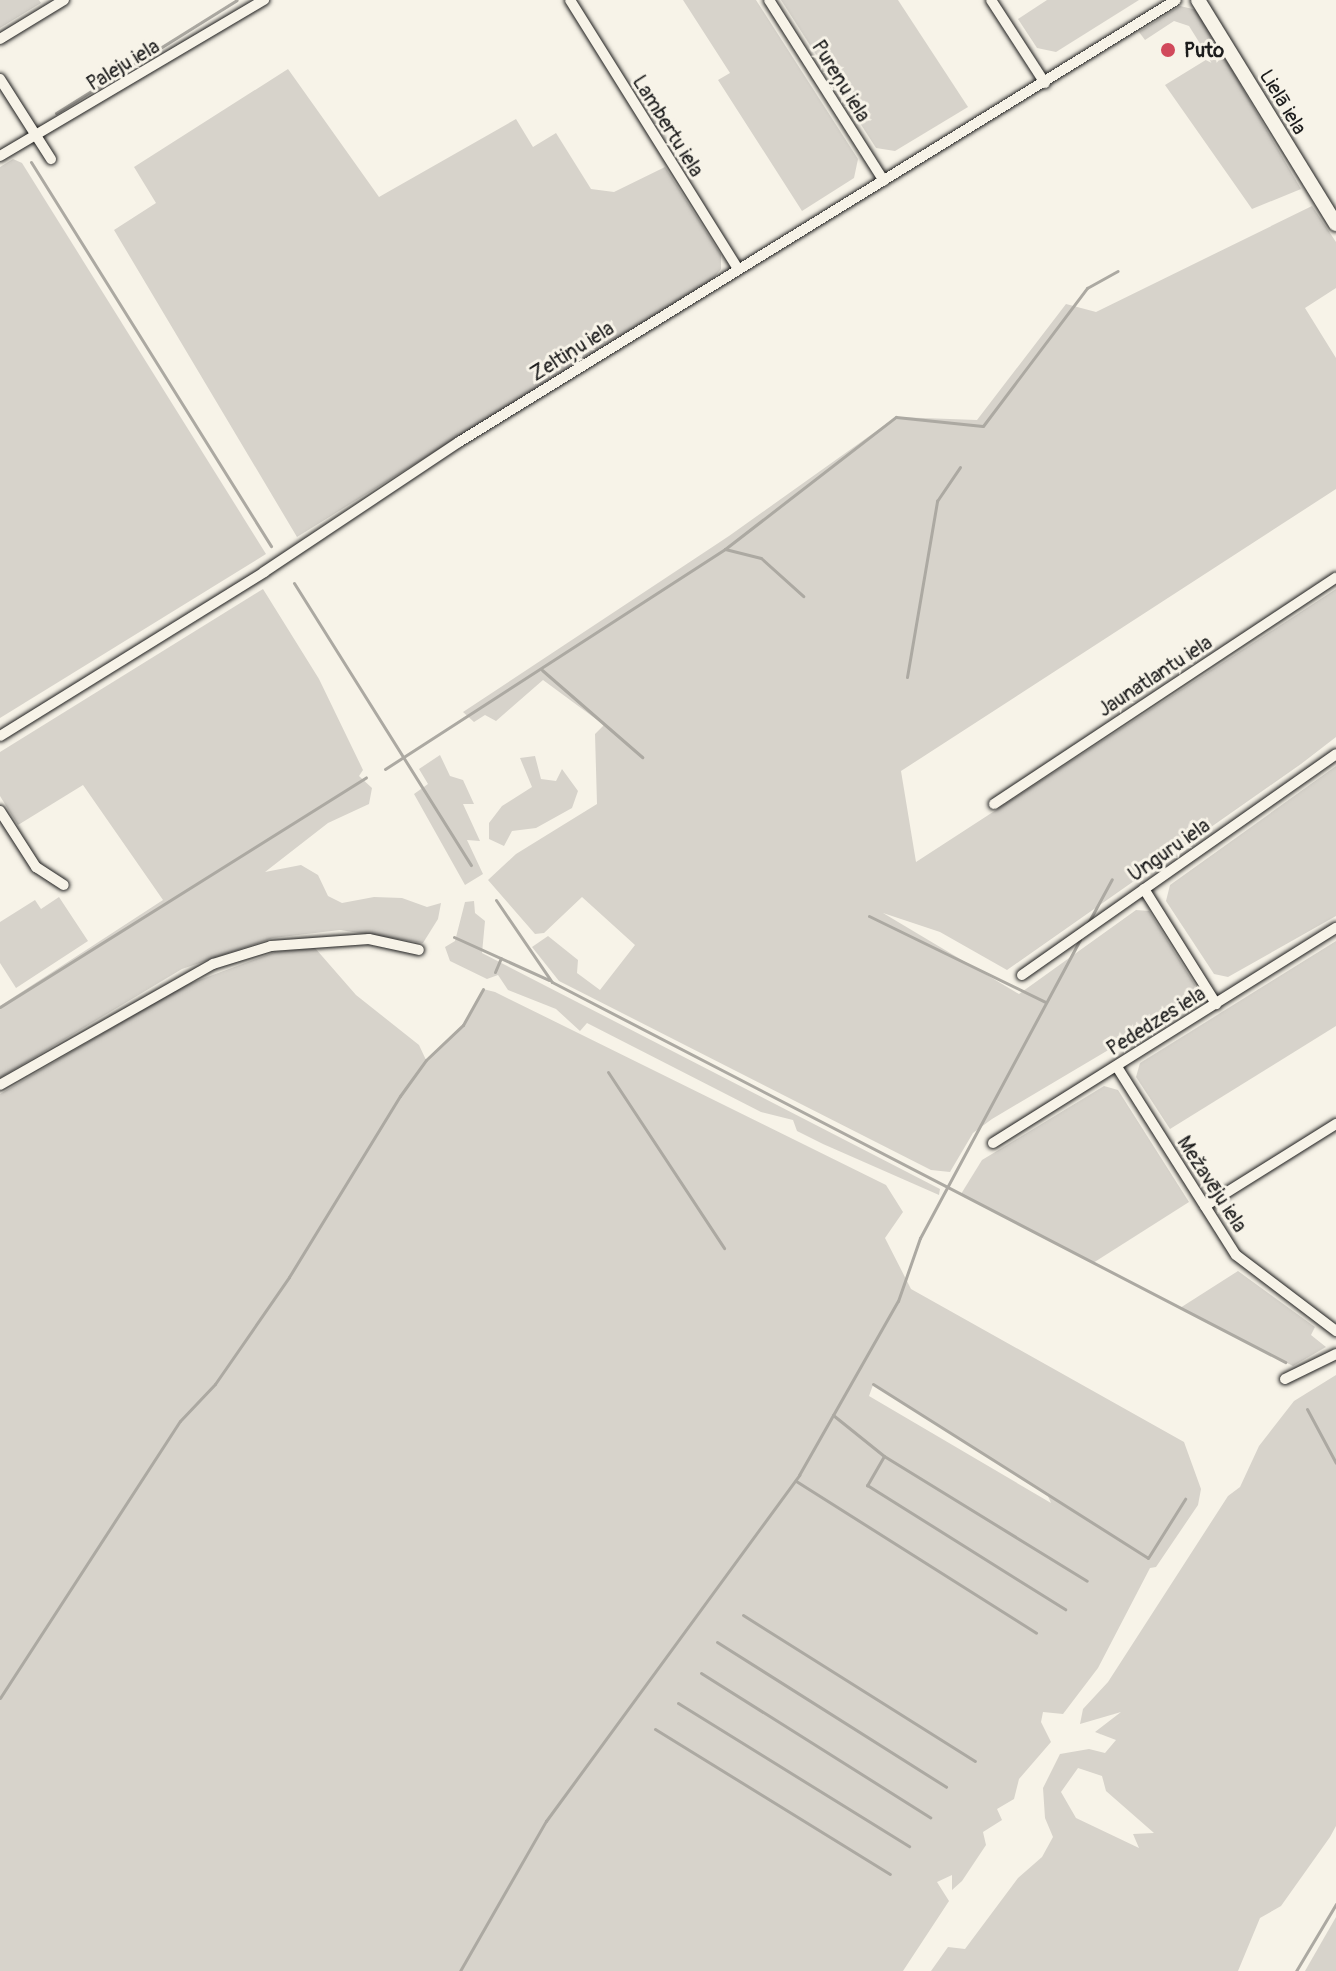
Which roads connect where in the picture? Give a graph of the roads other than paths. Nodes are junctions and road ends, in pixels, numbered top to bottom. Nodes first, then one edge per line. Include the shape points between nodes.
1 (64, 0) edge
2 (264, 0) edge
3 (570, 0) edge
4 (769, 0) edge
5 (991, 0) edge
6 (1198, 0) edge
7 (1171, 3) edge
8 (0, 39) edge
9 (0, 79) edge
10 (1045, 83) junction
11 (36, 136) junction
12 (0, 156) edge
13 (51, 159) dead end
14 (884, 181) junction
15 (1336, 224) edge
16 (738, 269) junction
17 (1336, 578) edge
18 (0, 736) edge
19 (1336, 754) edge
20 (994, 804) dead end
21 (0, 811) edge
22 (64, 885) dead end
23 (1144, 889) junction
24 (1336, 928) edge
25 (419, 950) dead end
26 (1022, 975) dead end
27 (1216, 1004) junction
28 (1117, 1067) junction
29 (0, 1085) edge
30 (1336, 1124) edge
31 (993, 1143) dead end
32 (1205, 1206) junction
33 (1336, 1331) edge
34 (1336, 1354) edge
35 (1285, 1379) dead end

1 - 8 street
2 - 11 street, Paleju iela
3 - 16 street, Lambertu iela
4 - 14 street, Pureņu iela
5 - 10 street
6 - 15 street, Lielā iela
7 - 10 street, Zeltiņu iela
9 - 11 street
10 - 14 street, Zeltiņu iela
11 - 12 street, Paleju iela
11 - 13 street
14 - 16 street, Zeltiņu iela
16 - 18 street, Zeltiņu iela
17 - 20 street, Jaunatlantu iela
19 - 23 street, Unguru iela
21 - 22 street via 36,867
23 - 26 street, Unguru iela
23 - 27 street
24 - 27 street, Pededzes iela
25 - 29 street via 369,939 271,946 213,964
27 - 28 street, Pededzes iela
28 - 31 street, Pededzes iela
28 - 32 street, Mežavēju iela
30 - 32 street
32 - 33 street, Mežavēju iela via 1236,1255
34 - 35 street

